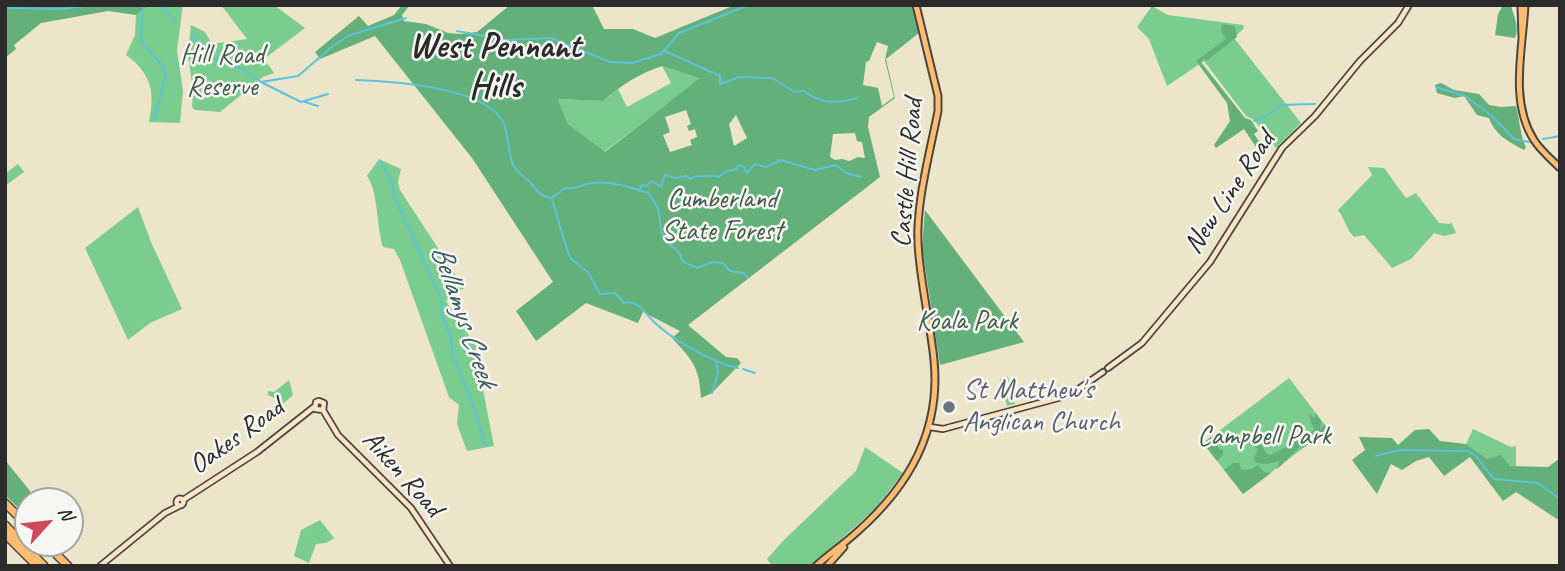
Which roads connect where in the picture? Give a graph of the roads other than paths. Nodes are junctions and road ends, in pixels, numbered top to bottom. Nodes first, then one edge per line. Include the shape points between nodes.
1 (916, 5) edge
2 (1409, 5) edge
3 (1523, 5) edge
4 (1560, 168) edge
5 (314, 407) junction
6 (323, 410) junction
7 (930, 427) junction
8 (943, 429) junction
9 (926, 437) junction
10 (5, 525) edge
11 (5, 534) edge
12 (843, 546) junction
13 (37, 566) edge
14 (44, 566) edge
15 (100, 566) edge
16 (450, 566) edge
17 (816, 566) edge
18 (821, 566) edge
19 (827, 566) edge

1 - 7 main road, Castle Hill Road via 938,96 918,236 935,371
2 - 8 main road, New Line Road via 1398,23 1282,148 1210,262 1142,343 1065,396
3 - 4 main road via 1520,92 1525,121 1537,146
5 - 6 main road
5 - 6 main road via 321,401
5 - 15 main road, Oakes Road via 168,511
6 - 16 main road, Aiken Road via 338,435 411,508
7 - 8 main road
7 - 9 main road, Castle Hill Road
8 - 9 main road
9 - 12 main road, Castle Hill Road via 890,500
10 - 14 highway
11 - 13 highway
12 - 17 main road, Castle Hill Road
12 - 18 main road, Castle Hill Road
12 - 19 main road

